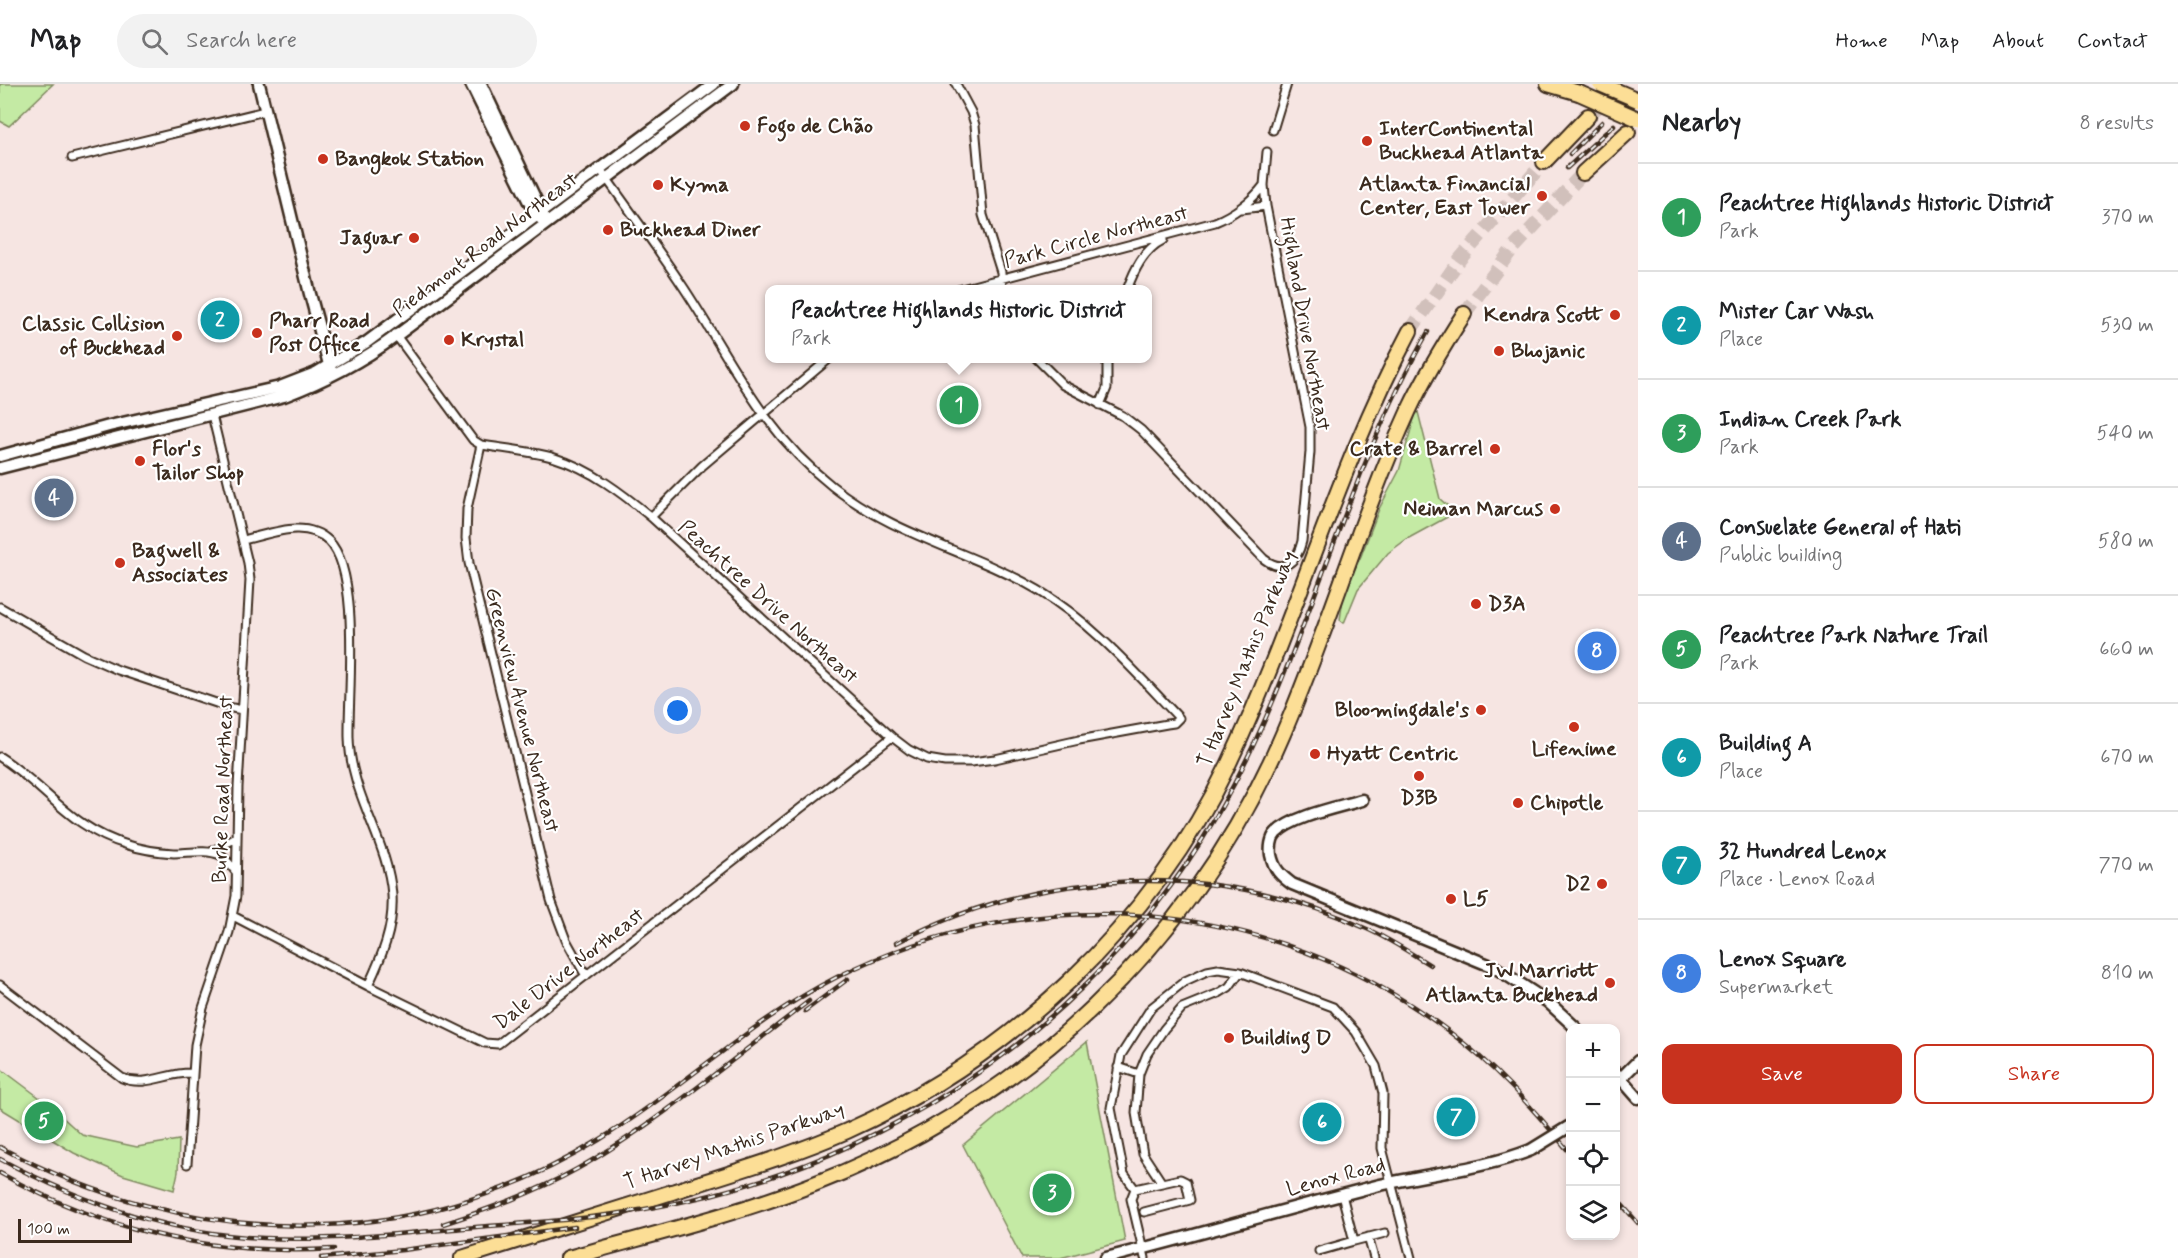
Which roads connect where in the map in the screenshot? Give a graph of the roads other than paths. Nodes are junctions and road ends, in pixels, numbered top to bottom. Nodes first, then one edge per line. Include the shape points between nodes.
1 (259, 84) edge
2 (471, 84) edge
3 (481, 84) edge
4 (714, 84) edge
5 (733, 84) edge
6 (956, 84) edge
7 (1287, 84) edge
8 (1548, 84) edge
9 (1600, 84) edge
10 (1638, 100) edge
11 (266, 111) junction
12 (1588, 116) tunnel mouth
13 (1638, 118) edge
14 (1273, 130) dead end
15 (1628, 132) dead end
16 (1268, 152) dead end
17 (72, 159) dead end
18 (1544, 162) tunnel mouth
19 (600, 169) junction
20 (1583, 173) tunnel mouth
21 (606, 179) junction
22 (1264, 185) junction
23 (1266, 206) junction
24 (1239, 210) junction
25 (542, 217) junction
26 (1179, 233) junction
27 (1002, 278) junction
28 (976, 285) edge
29 (1002, 285) edge
30 (1129, 285) edge
31 (1464, 314) tunnel mouth
32 (389, 327) junction
33 (1410, 331) tunnel mouth
34 (396, 336) junction
35 (824, 363) edge
36 (1041, 363) edge
37 (1107, 363) edge
38 (330, 370) junction
39 (1100, 405) junction
40 (212, 415) junction
41 (763, 415) junction
42 (481, 445) junction
43 (0, 456) edge
44 (0, 468) edge
45 (651, 517) junction
46 (243, 540) junction
47 (0, 607) edge
48 (242, 710) junction
49 (892, 737) junction
50 (0, 757) edge
51 (1362, 800) dead end
52 (236, 838) junction
53 (211, 852) junction
54 (236, 872) junction
55 (233, 916) junction
56 (1240, 972) junction
57 (586, 976) junction
58 (0, 986) edge
59 (368, 986) junction
60 (1571, 1024) edge
61 (1638, 1061) edge
62 (1118, 1067) junction
63 (192, 1073) junction
64 (1139, 1074) junction
65 (1620, 1076) edge
66 (1620, 1081) edge
67 (1638, 1098) edge
68 (1566, 1129) edge
69 (187, 1164) dead end
70 (1391, 1182) junction
71 (1162, 1183) junction
72 (1135, 1189) junction
73 (1342, 1195) junction
74 (1144, 1212) dead end
75 (1385, 1233) dead end
76 (1368, 1237) junction
77 (1354, 1241) junction
78 (1319, 1251) dead end
79 (1143, 1253) edge
80 (462, 1258) edge
81 (568, 1258) edge
82 (1106, 1258) edge
83 (1374, 1258) edge
84 (1412, 1258) edge

1 - 11 main road
2 - 25 main road via 530,204
3 - 25 main road
4 - 19 main road, Piedmont Road Northeast
5 - 21 main road, Piedmont Road Northeast
6 - 27 street via 975,125 983,215
7 - 14 street
8 - 13 highway, bridge
9 - 10 highway, bridge
11 - 17 street
11 - 38 main road
12 - 18 highway
15 - 20 highway
16 - 22 street, Highland Drive Northeast
19 - 21 street
19 - 25 main road, Piedmont Road Northeast
21 - 25 main road, Piedmont Road Northeast
21 - 41 street via 683,287
22 - 23 street, Highland Drive Northeast
22 - 24 street, Park Circle Northeast
23 - 24 street, Park Circle Northeast
23 - 39 street, Highland Drive Northeast via 1310,427 1302,541 1295,557 1283,566 1264,560 1141,430
24 - 26 street, Park Circle Northeast
25 - 32 main road, Piedmont Road Northeast
25 - 34 main road, Piedmont Road Northeast
26 - 27 street, Park Circle Northeast
26 - 30 street via 1151,247
27 - 28 street, Park Circle Northeast
27 - 29 street
31 - 81 highway via 1426,377 1396,440 1294,708 1259,786 1203,881 1114,989 1008,1080 891,1151 758,1203
32 - 34 street
32 - 38 main road, Piedmont Road Northeast
33 - 80 highway, T Harvey Mathis Parkway via 1363,427 1256,703 1226,769 1172,860 1124,923 1087,963 1029,1017 986,1050 920,1093 850,1129 747,1168
34 - 38 main road, Piedmont Road Northeast via 363,359
34 - 42 street via 467,435
35 - 41 street
36 - 39 street via 1063,386
37 - 39 street via 1107,388
38 - 40 main road, Piedmont Road Northeast via 320,382 284,396
38 - 43 main road, Piedmont Road Northeast via 280,387 109,426
40 - 44 main road, Piedmont Road Northeast
40 - 46 street, Burke Road Northeast
41 - 45 street via 702,466
41 - 49 street, Peachtree Drive Northeast via 802,460 863,508 907,532 1014,577 1064,607 1100,637 1179,718 1174,723 971,762 927,759
42 - 45 street, Peachtree Drive Northeast via 544,455 570,464 619,492
42 - 57 street, Greenview Avenue Northeast via 467,509 469,564 551,900
45 - 49 street, Peachtree Drive Northeast
46 - 48 street, Burke Road Northeast via 250,580
46 - 59 street via 292,529 308,530 330,542 341,565 351,628 351,761 386,865 392,895 388,940
47 - 48 street via 118,670
48 - 52 street, Burke Road Northeast
49 - 57 street, Dale Drive Northeast
50 - 53 street via 71,817 105,837 152,850
51 - 60 main road via 1286,825 1274,834 1270,850 1279,875 1292,884 1496,968 1548,1002
52 - 53 street
52 - 54 street, Burke Road Northeast
53 - 54 street via 224,858
54 - 55 street, Burke Road Northeast
55 - 59 street, Dale Drive Northeast
55 - 63 street, Burke Road Northeast via 202,1008
56 - 62 street via 1218,969 1185,981 1151,1008 1121,1054
56 - 64 street via 1229,987 1182,1008 1147,1054
56 - 70 street via 1333,1007 1356,1032 1376,1066 1383,1093 1382,1148
57 - 59 street, Dale Drive Northeast via 493,1045
58 - 63 street via 122,1078 141,1082
61 - 65 main road
62 - 64 street
62 - 72 street via 1111,1108 1124,1174
63 - 69 street, Burke Road Northeast
64 - 71 street via 1136,1113 1143,1154
66 - 67 main road
68 - 70 main road, Lenox Road, bridge via 1532,1150 1495,1162
70 - 73 main road, Lenox Road
70 - 84 street
71 - 72 street
71 - 74 street via 1184,1180 1190,1200
72 - 79 street via 1131,1199
73 - 77 street
73 - 79 main road, Lenox Road
75 - 76 street
76 - 77 street
76 - 83 street
77 - 78 street
79 - 82 main road, Lenox Road

